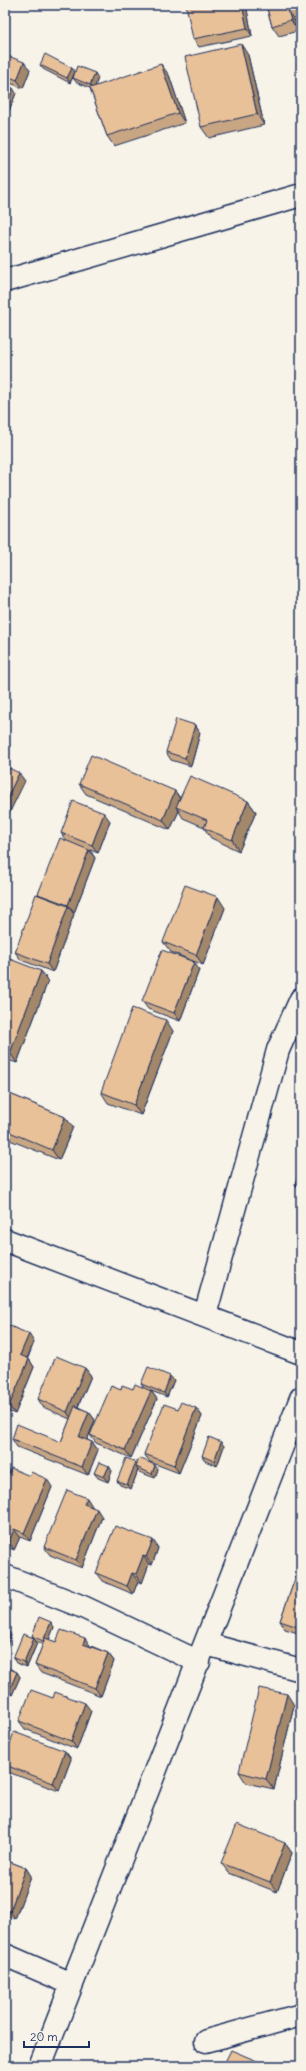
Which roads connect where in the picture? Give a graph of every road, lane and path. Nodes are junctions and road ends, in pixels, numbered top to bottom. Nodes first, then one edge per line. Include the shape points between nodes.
1 (301, 195) edge
2 (5, 281) edge
3 (301, 999) edge
4 (5, 1240) edge
5 (205, 1315) junction
6 (301, 1353) edge
7 (301, 1398) edge
8 (5, 1576) edge
9 (202, 1653) junction
10 (301, 1670) edge
11 (5, 1956) edge
12 (72, 1984) junction
13 (301, 2015) edge
14 (206, 2041) dead end
15 (40, 2066) edge

1 - 2 street
3 - 5 street via 278,1050
4 - 5 street
5 - 6 street
7 - 9 street
8 - 9 street
9 - 10 street
9 - 12 street
11 - 12 street
12 - 15 street
13 - 14 street

